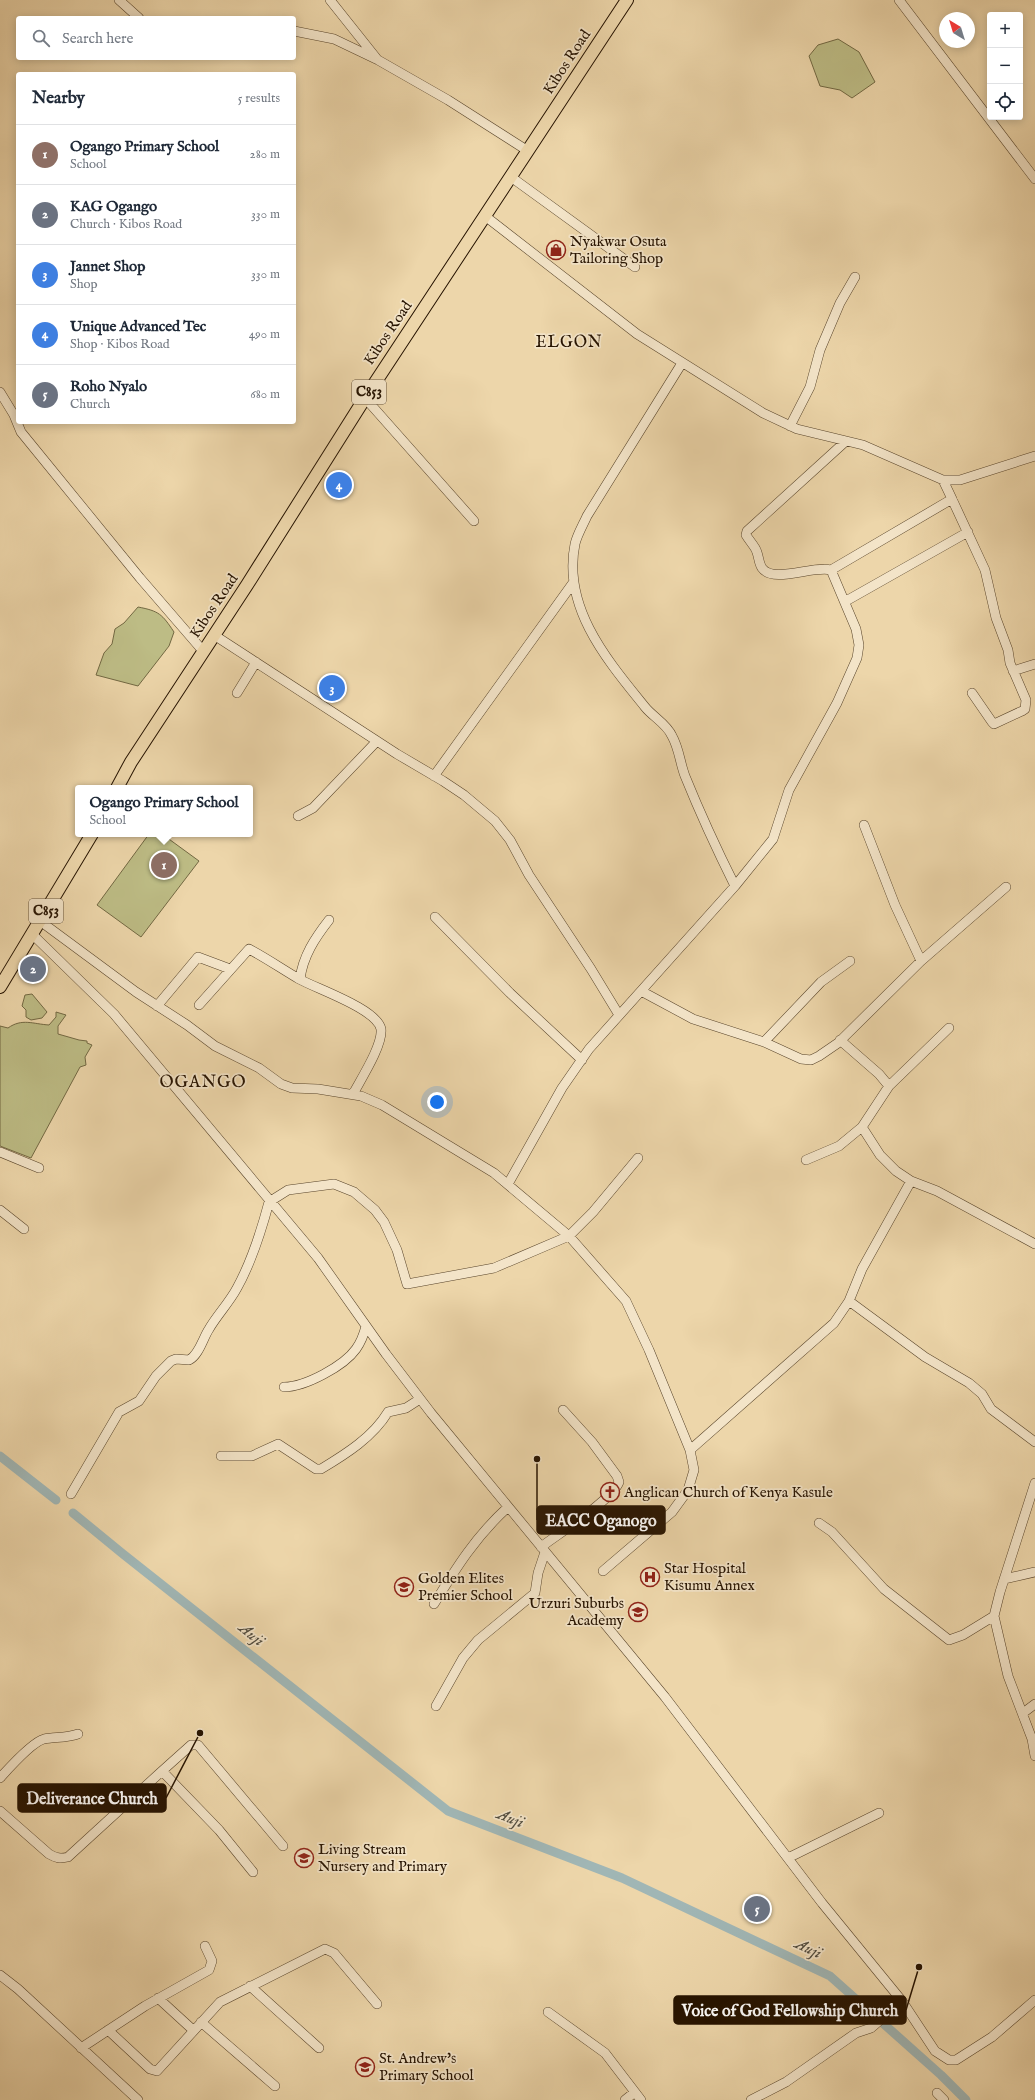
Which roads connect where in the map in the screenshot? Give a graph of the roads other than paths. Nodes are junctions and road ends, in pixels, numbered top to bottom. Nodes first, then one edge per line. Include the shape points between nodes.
1 (119, 0) edge
2 (330, 0) edge
3 (627, 0) edge
4 (899, 0) edge
5 (137, 16) edge
6 (296, 31) edge
7 (378, 60) junction
8 (528, 151) junction
9 (511, 177) junction
10 (1035, 179) edge
11 (485, 216) junction
12 (635, 267) dead end
13 (855, 277) dead end
14 (682, 363) junction
15 (0, 392) edge
16 (365, 398) junction
17 (16, 420) edge
18 (18, 424) edge
19 (790, 426) junction
20 (846, 441) junction
21 (1035, 456) edge
22 (943, 480) junction
23 (952, 499) junction
24 (474, 521) dead end
25 (968, 532) junction
26 (831, 570) junction
27 (573, 583) junction
28 (846, 601) junction
29 (214, 635) junction
30 (203, 651) junction
31 (256, 662) junction
32 (1035, 664) edge
33 (1013, 671) junction
34 (237, 693) dead end
35 (972, 693) dead end
36 (377, 741) junction
37 (434, 776) junction
38 (119, 785) edge
39 (298, 816) dead end
40 (864, 825) dead end
41 (90, 837) edge
42 (735, 886) junction
43 (1006, 886) dead end
44 (435, 917) dead end
45 (329, 920) dead end
46 (40, 921) junction
47 (32, 934) junction
48 (850, 961) dead end
49 (921, 961) junction
50 (230, 969) junction
51 (300, 979) junction
52 (0, 987) edge
53 (641, 991) junction
54 (199, 1005) dead end
55 (157, 1006) junction
56 (619, 1015) junction
57 (949, 1028) dead end
58 (840, 1040) junction
59 (764, 1042) junction
60 (582, 1060) junction
61 (889, 1086) junction
62 (353, 1094) junction
63 (862, 1127) junction
64 (0, 1152) edge
65 (638, 1158) dead end
66 (806, 1160) dead end
67 (39, 1168) dead end
68 (911, 1181) junction
69 (508, 1184) junction
70 (269, 1202) junction
71 (0, 1210) edge
72 (24, 1229) dead end
73 (568, 1236) junction
74 (1035, 1244) edge
75 (850, 1301) junction
76 (366, 1326) junction
77 (284, 1387) dead end
78 (420, 1399) junction
79 (563, 1410) dead end
80 (1035, 1442) edge
81 (690, 1450) junction
82 (221, 1456) dead end
83 (1035, 1483) edge
84 (71, 1494) dead end
85 (508, 1507) junction
86 (819, 1523) dead end
87 (543, 1550) junction
88 (603, 1571) dead end
89 (1035, 1572) edge
90 (1004, 1579) junction
91 (434, 1604) dead end
92 (994, 1616) junction
93 (1035, 1704) edge
94 (436, 1706) dead end
95 (1023, 1713) junction
96 (78, 1734) dead end
97 (1035, 1756) edge
98 (162, 1771) junction
99 (0, 1778) edge
100 (0, 1811) edge
101 (879, 1812) dead end
102 (283, 1846) dead end
103 (788, 1858) junction
104 (253, 1872) dead end
105 (205, 1946) dead end
106 (0, 1975) edge
107 (250, 1986) junction
108 (158, 1998) junction
109 (1035, 2000) edge
110 (902, 2001) junction
111 (377, 2004) dead end
112 (548, 2012) dead end
113 (201, 2022) junction
114 (108, 2030) junction
115 (193, 2030) junction
116 (81, 2048) junction
117 (319, 2048) dead end
118 (275, 2086) dead end
119 (937, 2093) dead end
120 (638, 2096) edge
121 (138, 2100) edge
122 (625, 2100) edge
123 (751, 2100) edge
124 (944, 2100) edge

1 - 5 street
2 - 7 street
3 - 8 main road, Kibos Road / C853
4 - 10 street
6 - 7 street via 334,39
7 - 8 street via 448,100
8 - 9 main road, Kibos Road / C853
9 - 11 main road, Kibos Road / C853
9 - 12 street
11 - 14 street via 637,334
11 - 16 main road, Kibos Road / C853
13 - 19 street via 840,303 820,350 810,388
14 - 19 street
14 - 27 street via 586,516 572,561
15 - 17 street
16 - 24 street
16 - 29 main road, Kibos Road / C853
18 - 30 street via 21,432 140,578
19 - 20 street via 823,437
20 - 22 street via 864,445
20 - 26 street via 747,531 746,535 755,548 762,568 771,574 818,568
21 - 22 street via 960,480
22 - 23 street
23 - 25 street
23 - 26 street
25 - 28 street
25 - 33 street via 984,570
26 - 28 street
27 - 37 street
27 - 42 street via 582,614 601,648 653,717 672,735 690,788
28 - 42 street via 856,628 859,645 857,658 837,703 789,790 773,839
29 - 30 main road, Kibos Road / C853
29 - 31 street
30 - 38 main road, Kibos Road / C853
31 - 34 street
31 - 36 street
32 - 33 street
33 - 35 street via 1026,700 1025,709 1022,711 994,724
36 - 37 street
36 - 39 street via 313,808
37 - 56 street via 469,799 495,821 510,840 529,875
40 - 49 street via 895,905
41 - 46 main road, C853
42 - 53 street
43 - 49 street
44 - 60 street via 510,993
45 - 51 street via 316,937 302,965
46 - 47 main road, C853
46 - 55 street
47 - 52 main road, C853
47 - 70 street via 114,1014
48 - 59 street via 821,982
49 - 58 street
50 - 51 street via 249,950
50 - 54 street via 226,977
50 - 55 street via 198,957
51 - 62 street via 343,998 369,1014 381,1029 380,1039
53 - 56 street
53 - 59 street via 693,1019
55 - 62 street via 215,1046 259,1068 281,1084 292,1088
56 - 60 street
57 - 61 street
58 - 59 street via 819,1056 806,1061
58 - 61 street
60 - 69 street via 544,1118
61 - 63 street
62 - 69 street via 382,1105
63 - 66 street via 839,1146
63 - 68 street via 880,1155
64 - 67 street
65 - 73 street via 593,1212
68 - 74 street via 937,1191
68 - 75 street via 862,1269
69 - 73 street
70 - 73 street via 288,1190 334,1184 354,1192 375,1210 384,1222 397,1250 407,1284 494,1268
70 - 76 street via 318,1258
70 - 84 street via 261,1234 248,1266 195,1355 189,1360 171,1361 156,1376 139,1401 119,1412
71 - 72 street
73 - 81 street via 626,1301
75 - 80 street via 925,1357 969,1383 982,1394 991,1409
75 - 81 street via 834,1323 803,1352
76 - 77 street via 356,1350 343,1362 303,1384
76 - 78 street
78 - 82 street via 406,1408 388,1412 379,1426 364,1440 321,1469 316,1469 278,1444 252,1456
78 - 85 street
79 - 87 street via 592,1442 619,1482 613,1492
81 - 88 street via 693,1478 684,1497 660,1524
83 - 90 street
85 - 87 street
85 - 91 street via 472,1544
86 - 92 street via 832,1532 884,1589 949,1640 963,1635
87 - 94 street via 535,1593 478,1640 463,1658
87 - 103 street via 665,1697
89 - 90 street
90 - 92 street
92 - 95 street via 1008,1676
93 - 95 street
95 - 97 street
96 - 99 street via 69,1738 33,1743
98 - 100 street via 68,1857 61,1859 49,1854
98 - 102 street via 192,1745 198,1745
98 - 104 street via 219,1830
101 - 103 street
103 - 110 street
105 - 108 street via 212,1961 209,1970
106 - 116 street
107 - 111 street via 323,1950 328,1950 334,1953
107 - 113 street via 220,2002
107 - 117 street
108 - 114 street
108 - 115 street
109 - 110 street via 992,2037 956,2060 949,2060 935,2051
110 - 123 street via 871,2028 856,2033 786,2082
112 - 120 street via 605,2052
113 - 115 street
113 - 118 street
114 - 115 street via 153,2072 162,2067
114 - 116 street
116 - 121 street
119 - 124 street
120 - 122 street

